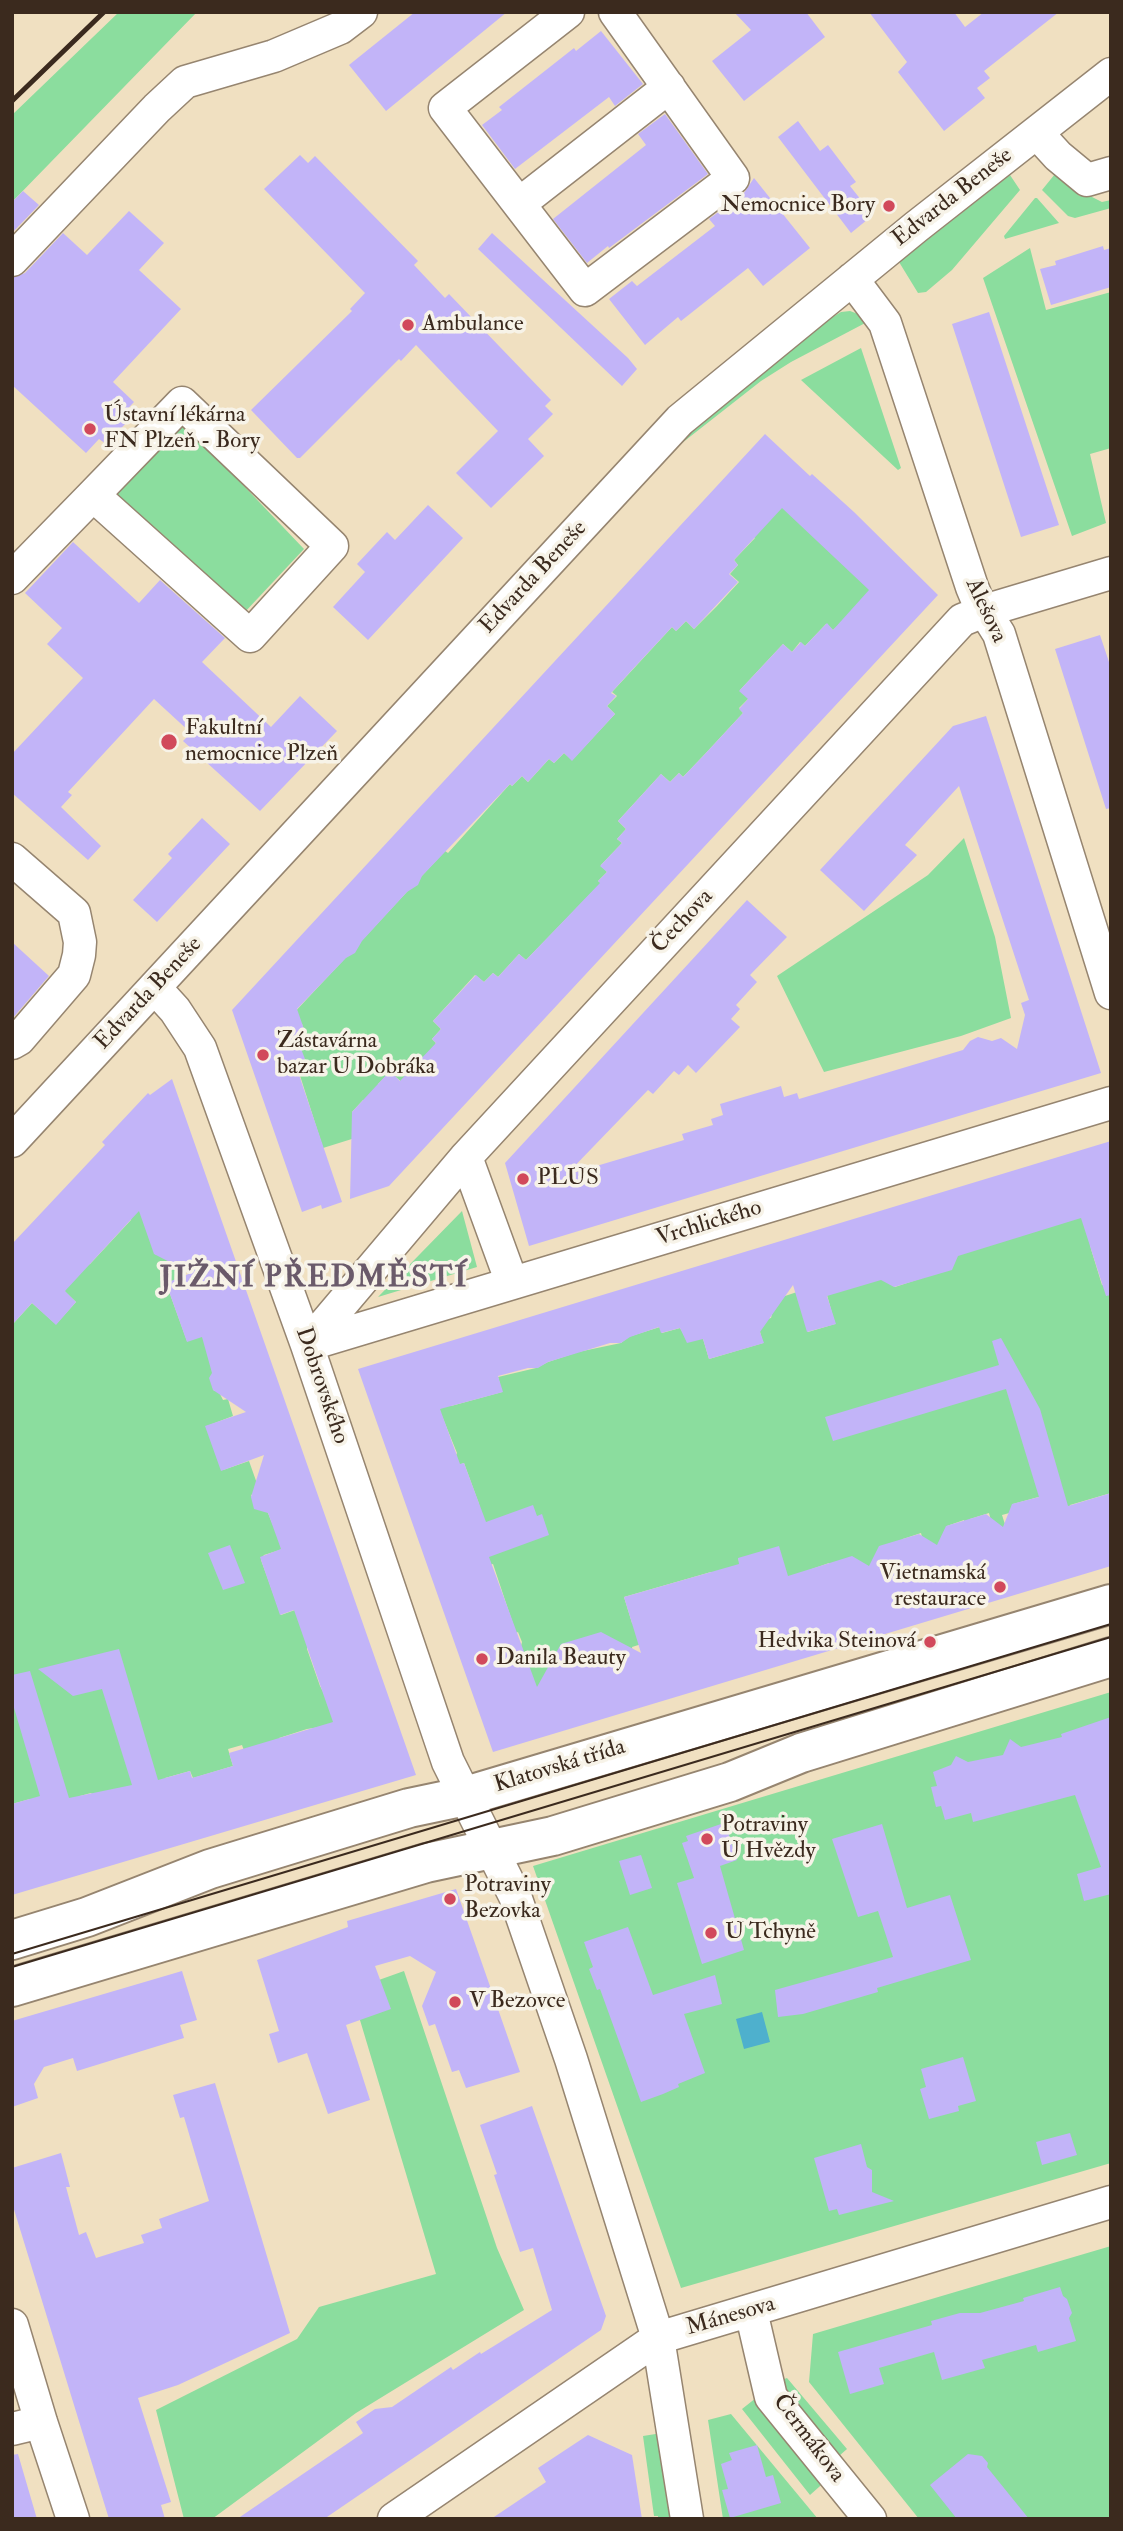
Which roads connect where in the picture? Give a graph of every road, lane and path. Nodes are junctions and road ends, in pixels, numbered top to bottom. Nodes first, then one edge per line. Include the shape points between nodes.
1 (361, 12) edge
2 (568, 12) edge
3 (615, 12) edge
4 (1111, 74) edge
5 (669, 87) junction
6 (1037, 133) junction
7 (1111, 173) edge
8 (519, 204) junction
9 (12, 260) edge
10 (852, 279) junction
11 (93, 495) junction
12 (1111, 572) edge
13 (12, 578) edge
14 (984, 611) junction
15 (12, 859) edge
16 (155, 988) junction
17 (1111, 993) edge
18 (12, 1043) edge
19 (1111, 1103) edge
20 (12, 1141) edge
21 (466, 1157) junction
22 (512, 1283) junction
23 (307, 1345) junction
24 (1111, 1604) edge
25 (1111, 1657) edge
26 (466, 1796) junction
27 (493, 1849) junction
28 (12, 1940) edge
29 (12, 1987) edge
30 (1111, 2202) edge
31 (751, 2311) junction
32 (12, 2325) edge
33 (658, 2338) junction
34 (26, 2425) edge
35 (73, 2519) edge
36 (394, 2519) edge
37 (687, 2519) edge
38 (870, 2519) edge

1 - 9 street via 340,28 274,56 185,82
2 - 8 street via 445,108
3 - 5 street
4 - 6 street, Edvarda Beneše
5 - 8 street
5 - 8 street via 733,178 585,290
6 - 7 street via 1087,180
6 - 10 street, Edvarda Beneše
10 - 14 street, Alešova via 889,333 972,587
10 - 16 street, Edvarda Beneše via 680,420
11 - 11 street via 182,403 332,546 250,636
11 - 13 street
12 - 14 street, Čechova
14 - 17 street, Alešova via 999,634
14 - 21 street, Čechova via 962,620
15 - 18 street via 74,913 80,942 74,975
16 - 20 street, Edvarda Beneše
16 - 23 street, Dobrovského via 200,1048
19 - 22 street, Vrchlického
21 - 22 street
21 - 23 street, Čechova
22 - 23 street, Vrchlického
23 - 26 street, Dobrovského via 448,1762
24 - 26 main road, Klatovská třída
25 - 27 main road via 801,1753 718,1786 553,1836
26 - 27 street
26 - 28 main road, Klatovská třída via 410,1808 210,1869 87,1917
27 - 29 main road via 426,1863
27 - 33 street via 512,1889 571,2059
30 - 31 street, Mánesova
31 - 33 street, Mánesova
31 - 38 street, Čermákova via 771,2397
32 - 34 street
33 - 36 street, Mánesova
33 - 37 street
34 - 35 street

